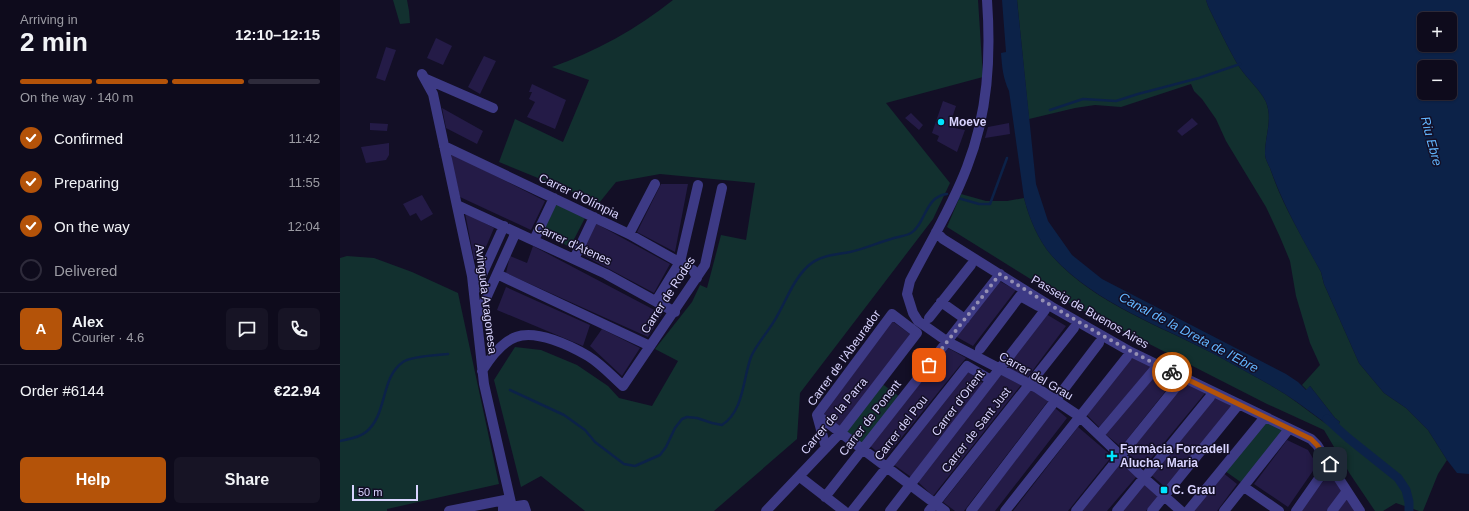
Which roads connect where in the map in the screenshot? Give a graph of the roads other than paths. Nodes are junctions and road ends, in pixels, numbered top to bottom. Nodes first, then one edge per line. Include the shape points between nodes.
1 (987, 0) edge
2 (494, 108) dead end
3 (444, 146) junction
4 (655, 184) dead end
5 (698, 185) dead end
6 (722, 188) dead end
7 (554, 198) junction
8 (457, 205) junction
9 (594, 217) junction
10 (504, 226) junction
11 (516, 232) junction
12 (936, 232) junction
13 (629, 234) junction
14 (534, 240) junction
15 (574, 259) junction
16 (680, 262) junction
17 (971, 265) dead end
18 (497, 274) junction
19 (1000, 274) junction
20 (697, 278) junction
21 (474, 290) junction
22 (656, 301) junction
23 (941, 302) junction
24 (1046, 306) junction
25 (675, 312) junction
26 (477, 318) junction
27 (929, 318) dead end
28 (965, 319) junction
29 (1074, 328) dead end
30 (917, 333) joint
31 (948, 342) junction
32 (1099, 343) dead end
33 (650, 346) junction
34 (980, 348) dead end
35 (1127, 357) dead end
36 (1000, 369) junction
37 (1154, 370) dead end
38 (482, 371) junction
39 (991, 380) junction
40 (1180, 382) dead end
41 (1029, 384) junction
42 (1210, 397) dead end
43 (1055, 400) junction
44 (1239, 404) junction
45 (817, 415) junction
46 (1079, 416) junction
47 (1265, 417) junction
48 (1289, 428) junction
49 (841, 432) junction
50 (1099, 435) junction
51 (826, 448) junction
52 (863, 448) junction
53 (1120, 456) junction
54 (1330, 464) junction
55 (887, 467) junction
56 (800, 477) junction
57 (1144, 478) junction
58 (911, 485) junction
59 (1244, 486) junction
60 (1347, 491) junction
61 (1165, 495) junction
62 (825, 497) junction
63 (508, 506) edge
64 (932, 507) edge
65 (1264, 507) edge
66 (841, 510) edge
67 (449, 511) edge
68 (526, 511) edge
69 (766, 511) edge
70 (852, 511) edge
71 (890, 511) edge
72 (945, 511) edge
73 (971, 511) edge
74 (1005, 511) edge
75 (1076, 511) edge
76 (1117, 511) edge
77 (1152, 511) edge
78 (1181, 511) edge
79 (1188, 511) edge
80 (1224, 511) edge
81 (1279, 511) edge
82 (1296, 511) edge
83 (1332, 511) edge
84 (1360, 511) edge

1 - 12 street via 988,81 978,132 967,168
2 - 3 street, Avinguda Aragonesa via 423,76 433,94
3 - 7 street, Carrer d'Olímpia
3 - 8 street, Avinguda Aragonesa
4 - 13 street
5 - 16 street
6 - 20 street, Carrer de Rodes via 705,265
7 - 9 street, Carrer d'Olímpia
7 - 14 street
8 - 10 street, Carrer d'Atenes
8 - 21 street, Avinguda Aragonesa
9 - 13 street, Carrer d'Olímpia
9 - 15 street
10 - 11 street, Carrer d'Atenes
10 - 21 street
11 - 14 street, Carrer d'Atenes
11 - 18 street
12 - 19 street, Passeig de Buenos Aires via 943,239
12 - 31 street, Carrer del Grau via 910,281 907,294 918,320
13 - 16 street, Carrer d'Olímpia
14 - 15 street, Carrer d'Atenes
15 - 22 street, Carrer d'Atenes
16 - 20 street, Carrer d'Olímpia via 693,270
16 - 22 street
17 - 23 street
18 - 26 street
18 - 33 street
19 - 24 street, Passeig de Buenos Aires
19 - 28 street, Carrer de Ponent
20 - 25 street, Carrer de Rodes
21 - 26 street, Avinguda Aragonesa
22 - 25 street, Carrer d'Atenes
23 - 27 street
23 - 28 street
24 - 34 street via 1038,306 1020,296
24 - 36 street, Carrer d'Orient
24 - 44 street, Passeig de Buenos Aires via 1131,352
25 - 33 street, Carrer de Rodes
26 - 38 street, Avinguda Aragonesa
28 - 31 street, Carrer de Ponent
29 - 41 street, Carrer de Sant Just
30 - 45 street, Carrer de l'Abeurador via 892,314
30 - 49 street, Carrer de la Parra
31 - 36 street, Carrer del Grau
31 - 52 street, Carrer de Ponent
32 - 43 street
33 - 38 street, Carrer de Rodes via 623,386 588,356 548,338 532,335 516,337 501,347
35 - 46 street
36 - 39 street, Carrer d'Orient
36 - 41 street, Carrer del Grau
37 - 50 street
38 - 63 street, Avinguda Aragonesa
39 - 55 street, Carrer del Pou via 967,366
39 - 58 street, Carrer d'Orient
40 - 53 street
41 - 43 street, Carrer del Grau
41 - 64 street, Carrer de Sant Just
42 - 57 street
43 - 46 street, Carrer del Grau
43 - 73 street
44 - 47 street, Passeig de Buenos Aires
44 - 61 street
45 - 49 street
45 - 51 street, Carrer de l'Abeurador
46 - 50 street, Carrer del Grau
46 - 74 street
47 - 48 street, Passeig de Buenos Aires
47 - 79 street
48 - 54 street, Passeig de Buenos Aires via 1311,439
48 - 59 street
49 - 51 street, Carrer de la Parra
49 - 52 street
50 - 53 street, Carrer del Grau
51 - 56 street, Carrer de la Parra
52 - 55 street
52 - 62 street, Carrer de Ponent
53 - 57 street, Carrer del Grau
53 - 75 street
54 - 60 street, Passeig de Buenos Aires
54 - 82 street
55 - 58 street
55 - 70 street, Carrer del Pou
56 - 62 street
56 - 69 street, Carrer de la Parra
57 - 61 street, Carrer del Grau
57 - 76 street
58 - 64 street
58 - 71 street, Carrer d'Orient
59 - 65 street
59 - 80 street
60 - 83 street
60 - 84 street, Passeig de Buenos Aires
61 - 77 street
61 - 78 street, Carrer del Grau
62 - 66 street
63 - 67 street
63 - 68 street via 524,505
64 - 72 street
65 - 81 street

